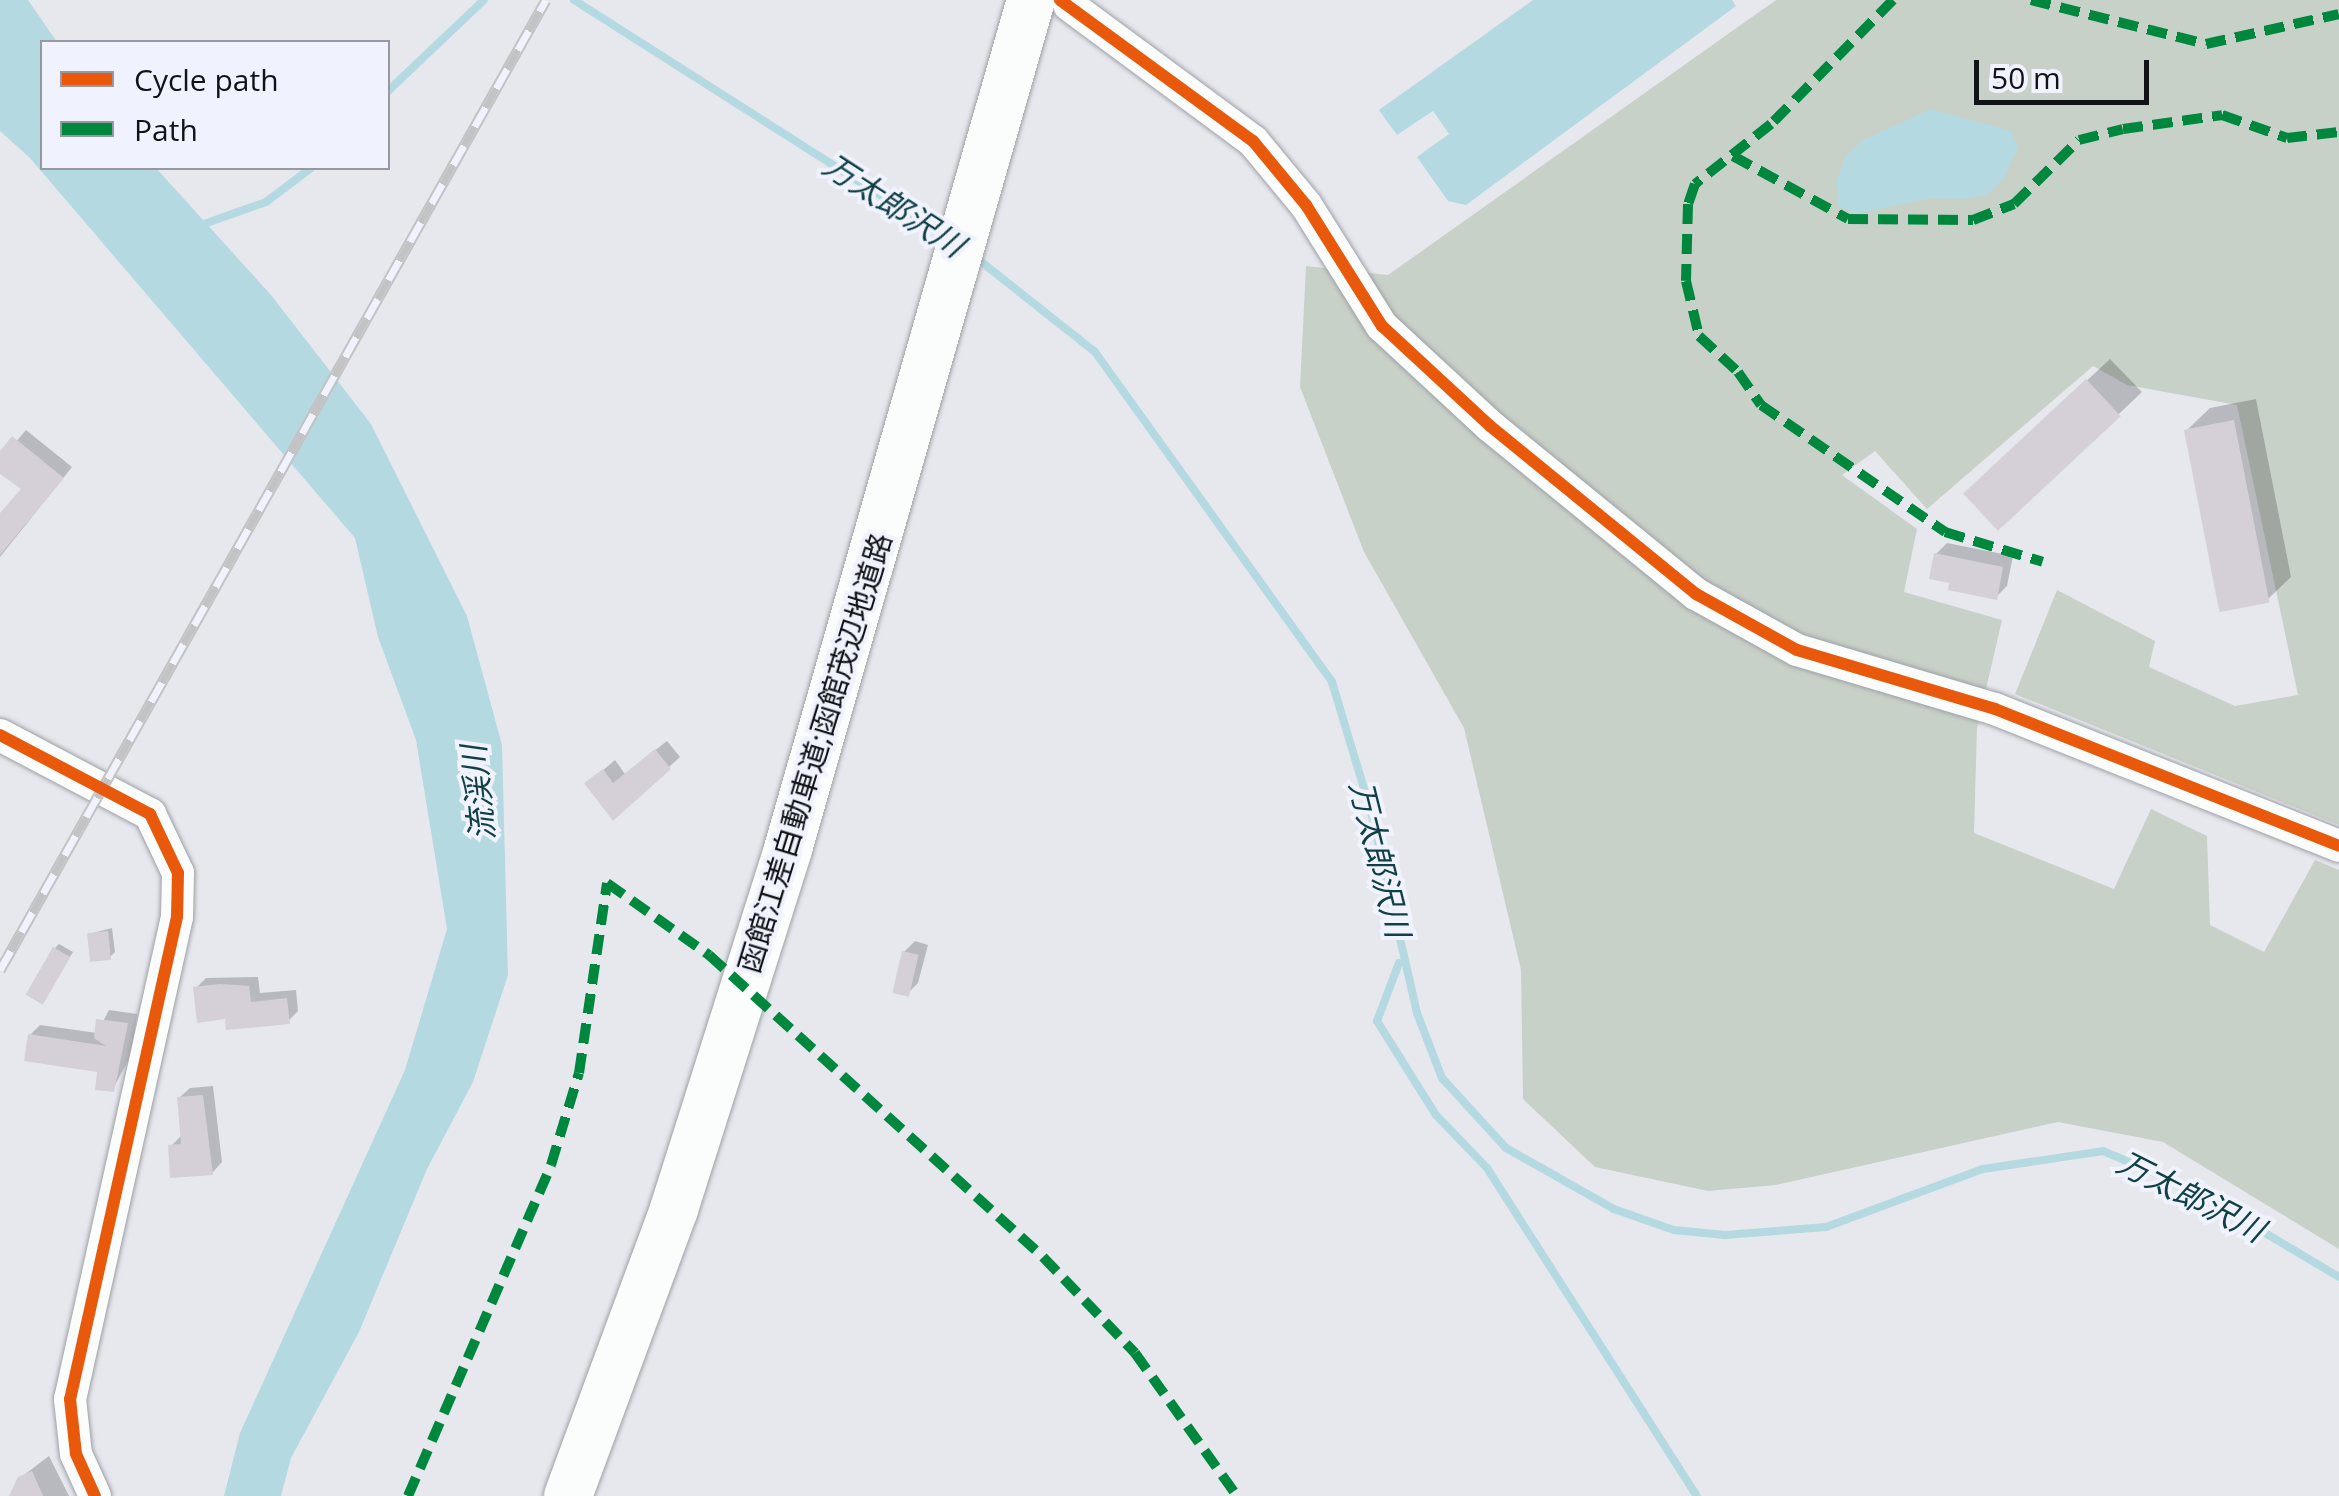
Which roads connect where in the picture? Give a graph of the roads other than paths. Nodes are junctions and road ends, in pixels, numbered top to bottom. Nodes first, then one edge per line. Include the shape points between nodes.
1 (1050, 2) edge
2 (0, 735) edge
3 (2339, 846) edge
4 (95, 1496) edge
5 (568, 1496) edge

1 - 3 street via 1253,140 1306,205 1382,326 1490,426 1696,594 1797,650 1995,708
1 - 5 highway, 函館江差自動車道;函館茂辺地道路 via 982,184 674,1210
2 - 4 street via 150,814 178,873 177,917 70,1399 76,1454

